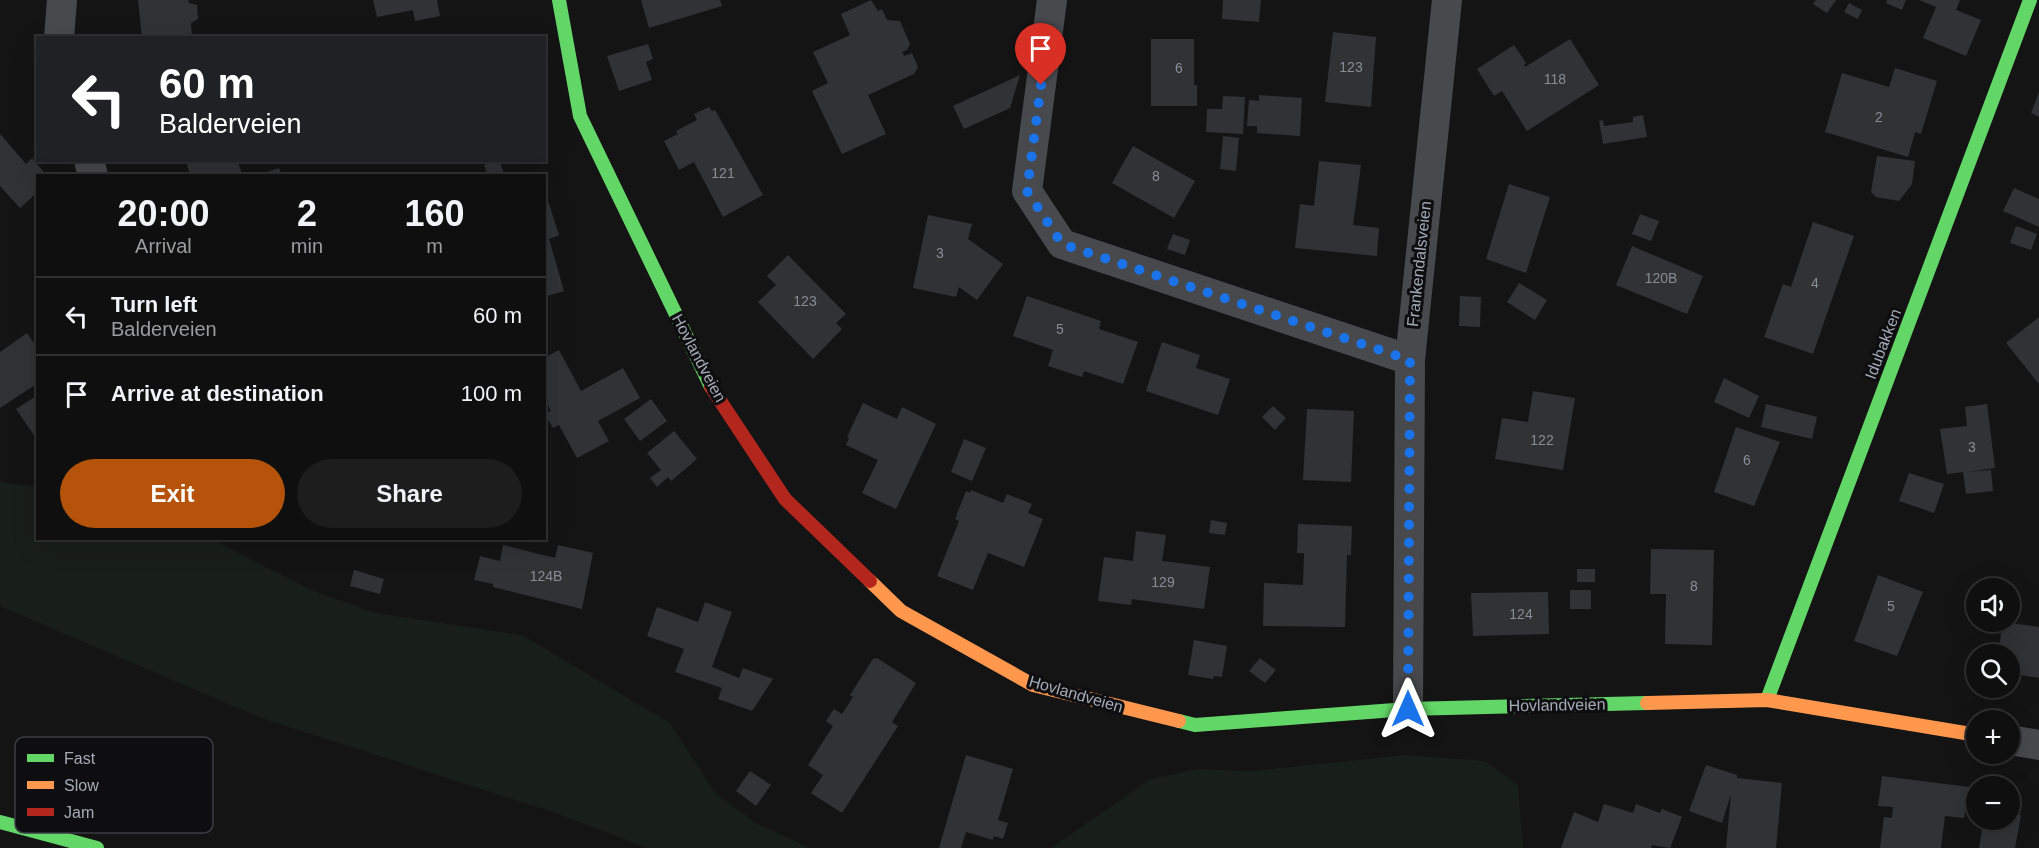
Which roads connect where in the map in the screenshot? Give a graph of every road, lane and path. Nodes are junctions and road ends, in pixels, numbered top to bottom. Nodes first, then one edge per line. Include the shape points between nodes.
1 (62, 0) edge
2 (559, 0) edge
3 (1052, 0) edge
4 (1447, 0) edge
5 (2030, 0) edge
6 (59, 36) edge
7 (1410, 360) junction
8 (1767, 700) junction
9 (1408, 709) junction
10 (1966, 733) edge
11 (2020, 742) edge
12 (2039, 745) edge
13 (0, 822) edge
14 (15, 826) edge
15 (41, 833) edge
16 (97, 848) edge

1 - 6 street
2 - 9 main road, Hovlandveien via 580,116 708,382 785,499 901,611 1033,685 1195,725
3 - 7 street via 1027,191 1062,244
4 - 7 street, Frankendalsveien
5 - 8 main road, Idubakken
7 - 9 street, Frankendalsveien
8 - 9 main road, Hovlandveien
8 - 10 main road, Hovlandveien
11 - 12 street
13 - 14 main road
15 - 16 main road

